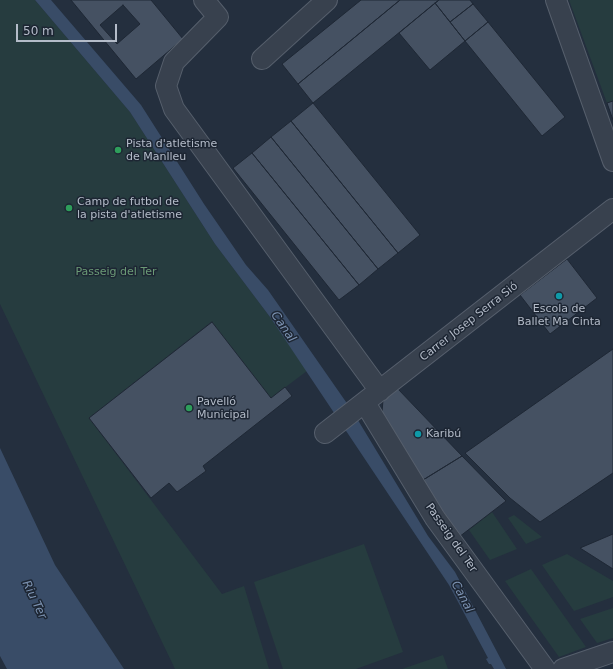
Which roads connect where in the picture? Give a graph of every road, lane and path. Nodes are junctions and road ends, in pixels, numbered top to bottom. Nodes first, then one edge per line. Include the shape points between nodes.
1 (204, 0) edge
2 (327, 0) edge
3 (556, 0) edge
4 (262, 59) dead end
5 (613, 161) edge
6 (613, 209) edge
7 (366, 402) junction
8 (325, 433) dead end
9 (613, 652) edge
10 (544, 669) edge
11 (563, 669) edge

1 - 7 street, Passeig del Ter via 218,17 174,62 166,86 174,109
2 - 4 street
3 - 5 street
6 - 7 street, Carrer Josep Serra Sió
7 - 8 street, Carrer Josep Serra Sió
7 - 10 street, Passeig del Ter via 435,518
9 - 11 street

